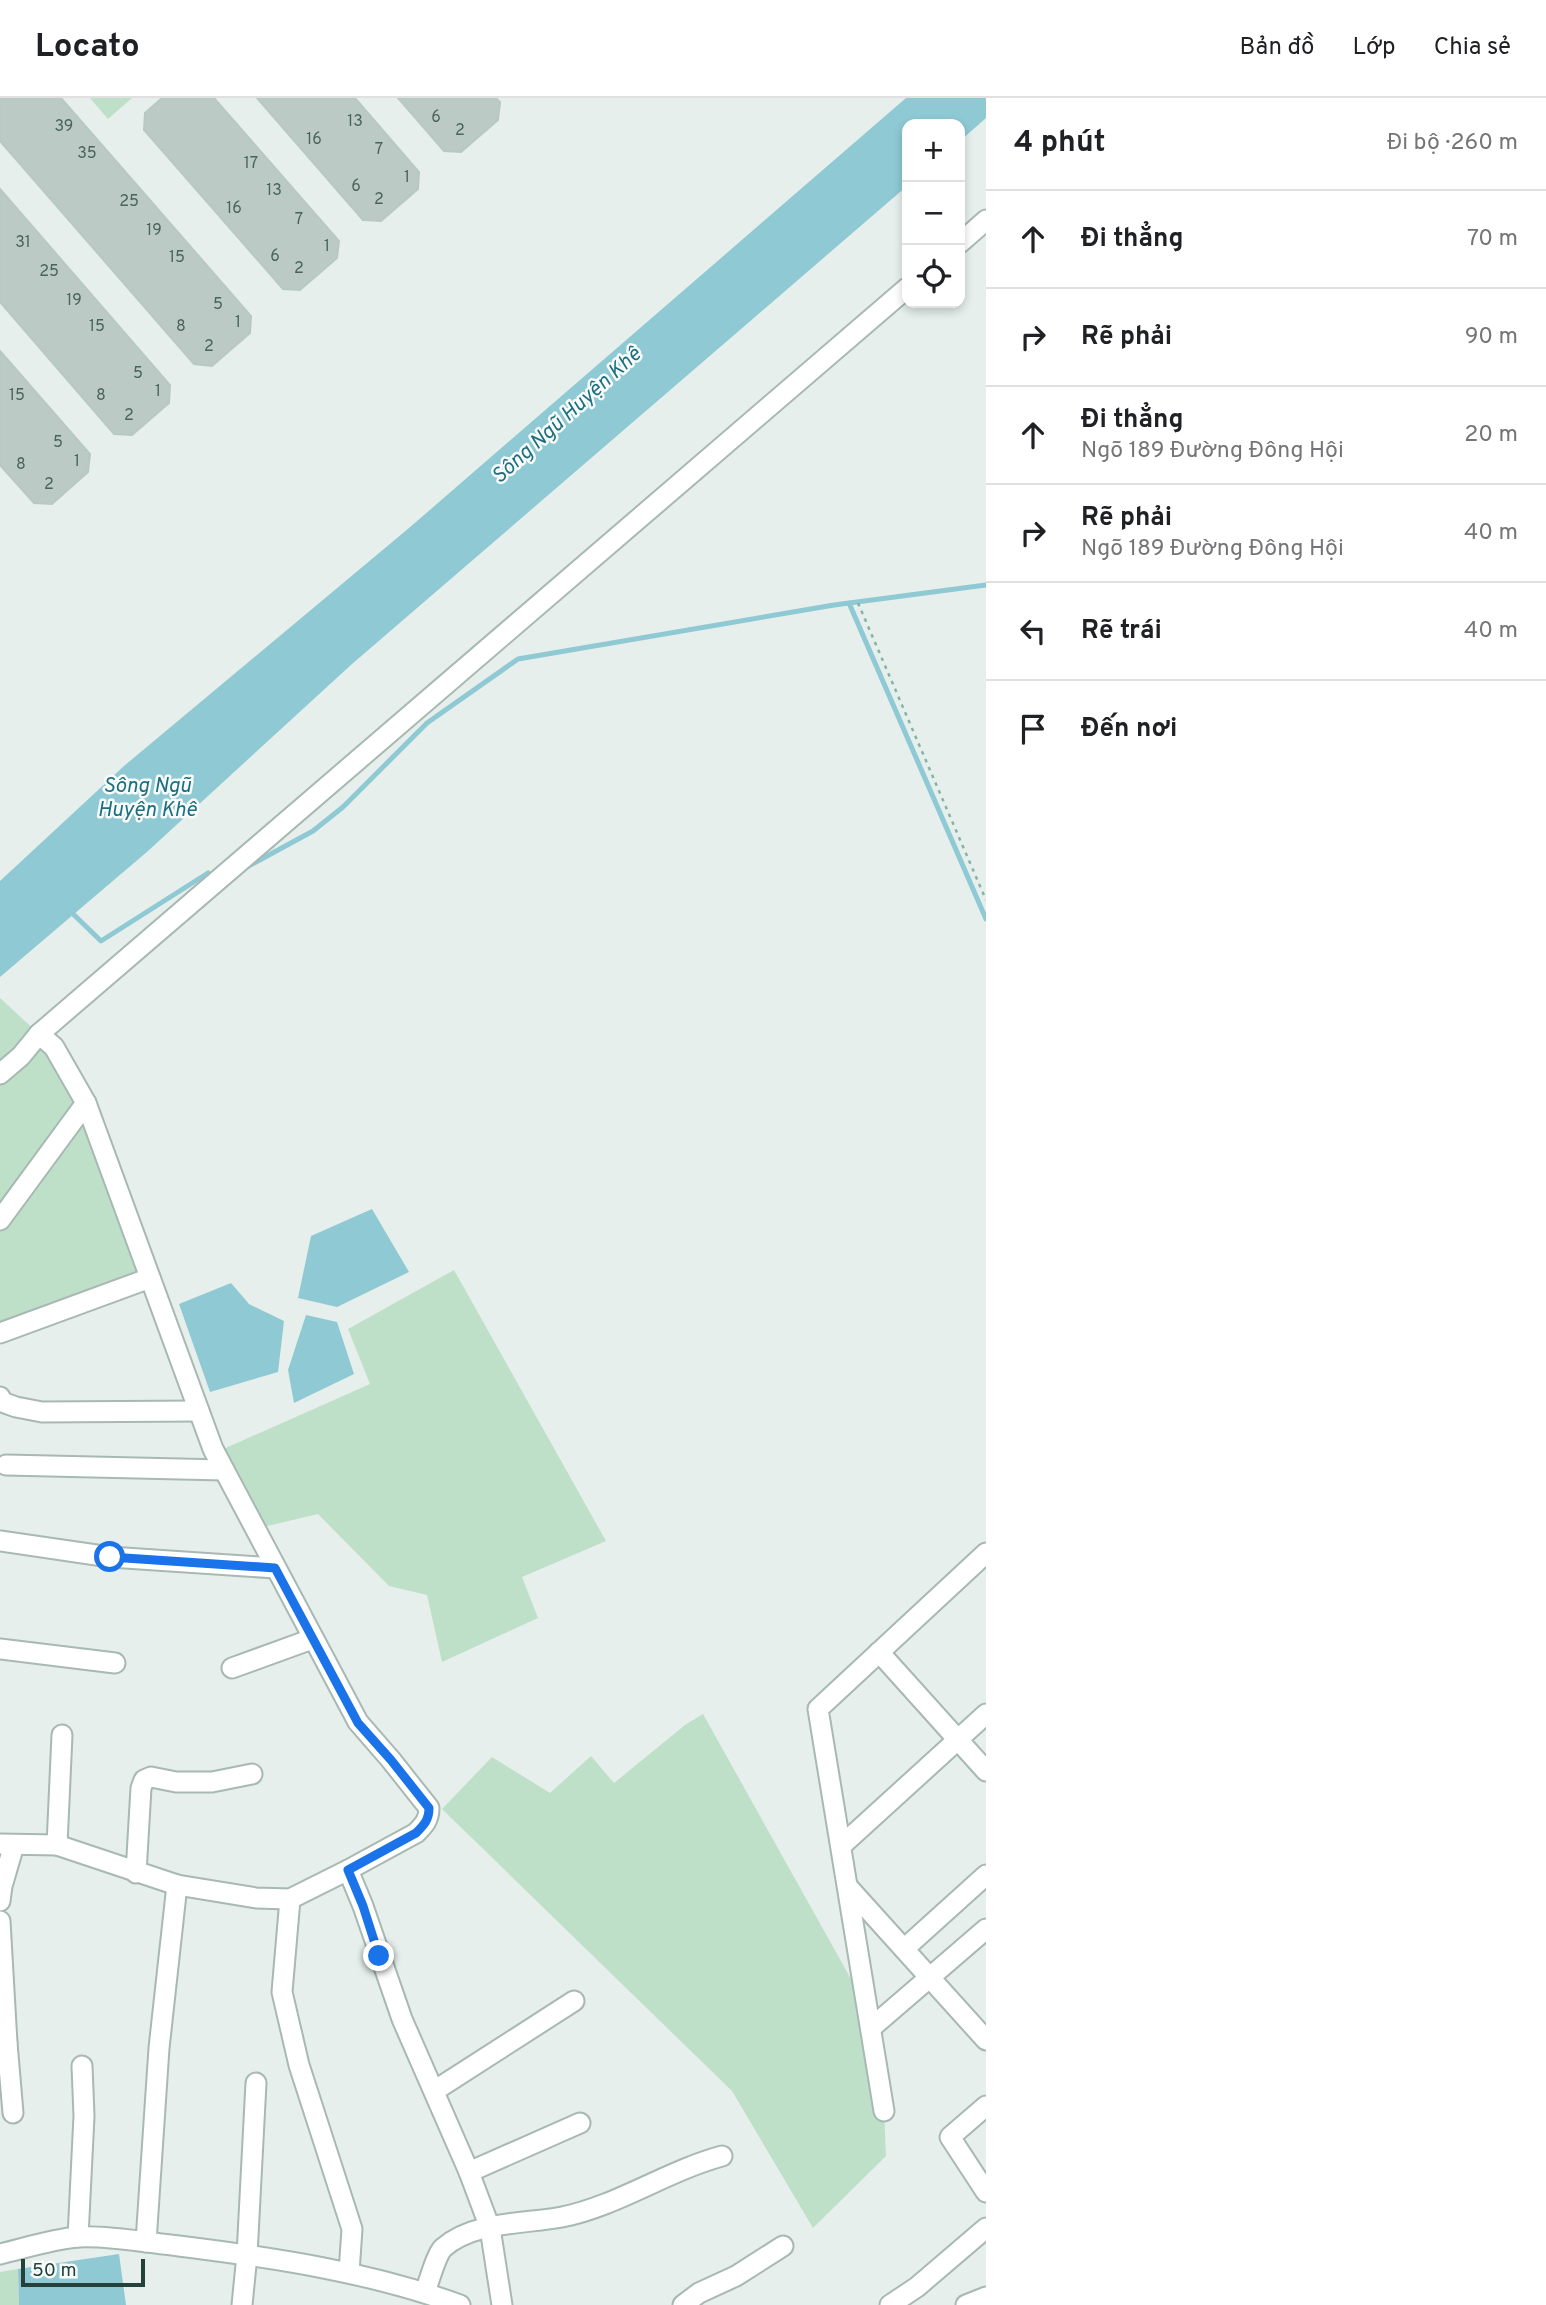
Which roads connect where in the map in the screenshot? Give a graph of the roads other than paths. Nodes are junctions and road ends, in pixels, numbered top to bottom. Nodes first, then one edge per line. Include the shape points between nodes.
1 (986, 220) edge
2 (965, 239) edge
3 (902, 292) edge
4 (39, 1034) junction
5 (0, 1074) edge
6 (86, 1103) junction
7 (0, 1220) edge
8 (150, 1278) junction
9 (0, 1333) edge
10 (0, 1397) edge
11 (199, 1411) junction
12 (6, 1465) dead end
13 (224, 1470) junction
14 (0, 1541) edge
15 (986, 1553) edge
16 (275, 1568) junction
17 (312, 1639) junction
18 (0, 1649) edge
19 (879, 1652) junction
20 (115, 1663) dead end
21 (232, 1668) dead end
22 (986, 1714) edge
23 (62, 1735) dead end
24 (958, 1740) junction
25 (986, 1771) edge
26 (252, 1774) dead end
27 (7, 1844) edge
28 (57, 1845) junction
29 (841, 1846) junction
30 (348, 1870) junction
31 (136, 1872) junction
32 (986, 1875) edge
33 (177, 1885) junction
34 (847, 1886) junction
35 (290, 1899) junction
36 (0, 1900) edge
37 (0, 1922) edge
38 (986, 1929) edge
39 (904, 1949) junction
40 (930, 1978) junction
41 (574, 2001) dead end
42 (871, 2028) junction
43 (986, 2040) edge
44 (4, 2043) edge
45 (82, 2066) dead end
46 (256, 2083) dead end
47 (434, 2091) junction
48 (986, 2106) edge
49 (884, 2111) dead end
50 (13, 2113) dead end
51 (580, 2123) dead end
52 (722, 2156) dead end
53 (469, 2172) junction
54 (986, 2192) edge
55 (490, 2228) junction
56 (986, 2228) edge
57 (79, 2237) junction
58 (146, 2242) junction
59 (783, 2246) dead end
60 (0, 2254) edge
61 (247, 2255) junction
62 (349, 2272) junction
63 (425, 2292) junction
64 (920, 2296) edge
65 (986, 2297) edge
66 (242, 2305) edge
67 (460, 2305) edge
68 (502, 2305) edge
69 (683, 2305) edge
70 (890, 2305) edge
71 (966, 2305) edge

1 - 2 street
3 - 4 street
4 - 5 street
4 - 6 street via 54,1047
6 - 7 street
6 - 8 street
8 - 9 street
8 - 11 street
10 - 11 street via 16,1408 42,1412
11 - 13 street
12 - 13 street
13 - 16 street
14 - 16 street via 110,1557
15 - 19 street
16 - 17 street
17 - 21 street
17 - 30 street via 358,1723 429,1808 429,1816 416,1833
18 - 20 street
19 - 24 street
19 - 29 street via 818,1709
22 - 24 street
23 - 28 street
24 - 25 street
24 - 29 street
26 - 31 street via 212,1782 144,1780
27 - 28 street
27 - 36 street
28 - 31 street
29 - 34 street
30 - 35 street
30 - 47 street via 402,2019
31 - 33 street
32 - 39 street
33 - 35 street
33 - 58 street via 159,2048
34 - 39 street
34 - 42 street
35 - 62 street via 282,1992 299,2065 352,2229
37 - 44 street
38 - 40 street
39 - 40 street
40 - 42 street
40 - 43 street
41 - 47 street
42 - 49 street
44 - 50 street
45 - 57 street
46 - 61 street
47 - 53 street
48 - 54 street via 950,2137
51 - 53 street
52 - 55 street via 564,2217
53 - 55 street
55 - 63 street via 441,2249
55 - 68 street
56 - 64 street
57 - 58 street
57 - 60 street
58 - 61 street
59 - 69 street
61 - 62 street
61 - 66 street
62 - 63 street
63 - 67 street
64 - 70 street
65 - 71 street

